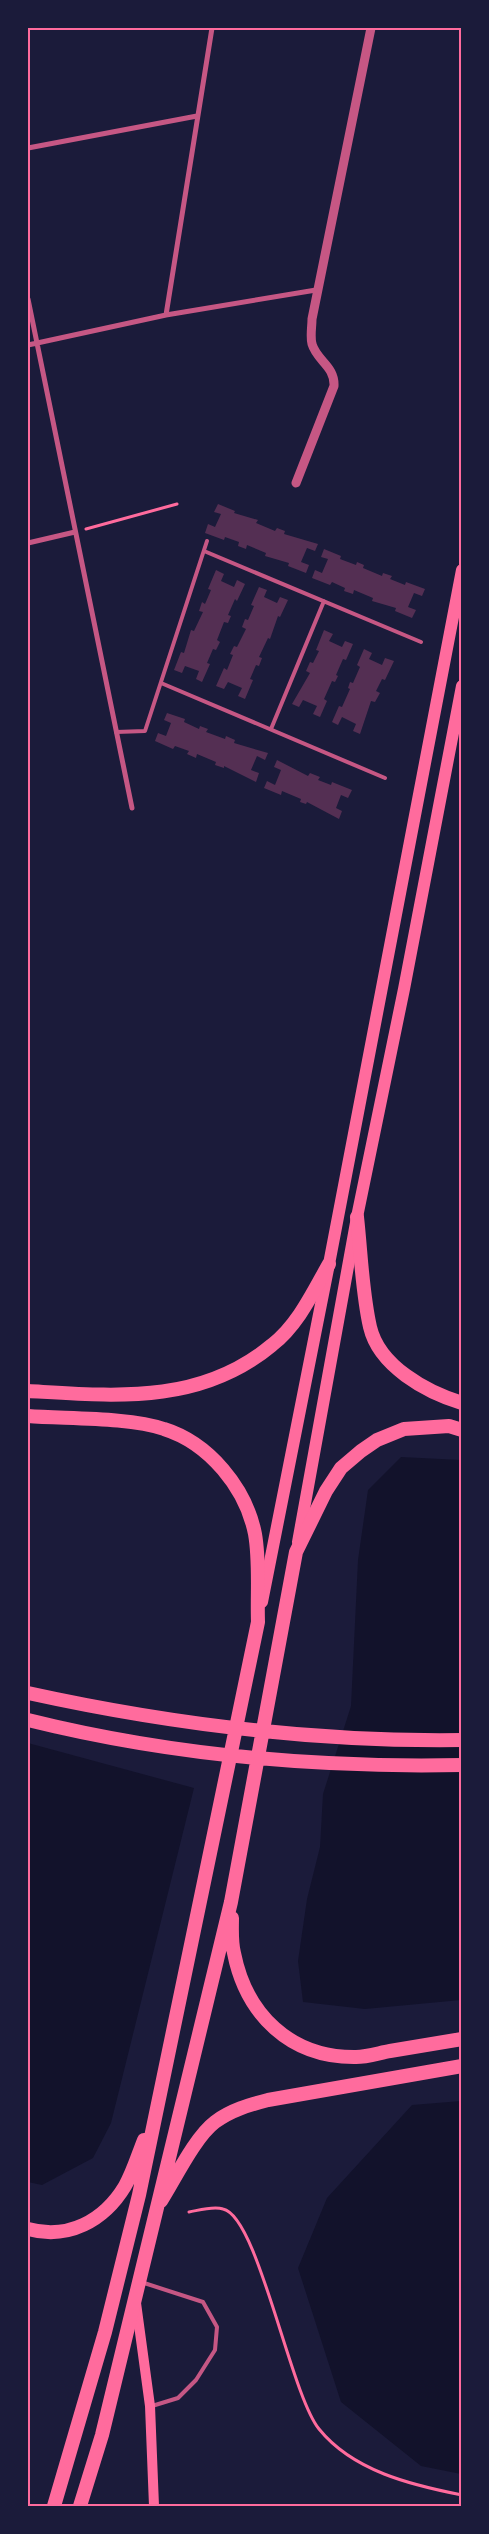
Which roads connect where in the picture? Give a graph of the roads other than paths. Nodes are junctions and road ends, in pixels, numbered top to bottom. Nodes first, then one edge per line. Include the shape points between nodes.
1 (212, 28) edge
2 (371, 28) edge
3 (197, 116) junction
4 (28, 148) edge
5 (316, 290) junction
6 (28, 299) edge
7 (166, 315) junction
8 (37, 343) junction
9 (28, 345) edge
10 (296, 483) dead end
11 (75, 532) junction
12 (207, 541) dead end
13 (28, 543) edge
14 (204, 550) junction
15 (462, 570) edge
16 (324, 601) junction
17 (421, 642) dead end
18 (161, 682) junction
19 (461, 690) edge
20 (271, 729) junction
21 (116, 732) junction
22 (385, 778) dead end
23 (132, 808) dead end
24 (357, 1217) junction
25 (329, 1264) junction
26 (28, 1391) edge
27 (462, 1402) edge
28 (28, 1416) edge
29 (462, 1430) edge
30 (296, 1552) junction
31 (258, 1622) junction
32 (28, 1693) edge
33 (28, 1720) edge
34 (462, 1740) edge
35 (462, 1765) edge
36 (231, 1902) junction
37 (462, 2039) edge
38 (462, 2066) edge
39 (157, 2106) junction
40 (155, 2210) junction
41 (28, 2229) edge
42 (137, 2288) junction
43 (150, 2406) junction
44 (54, 2506) edge
45 (80, 2506) edge
46 (154, 2506) edge

1 - 3 street
2 - 5 street
3 - 4 street
3 - 7 street
5 - 7 street
5 - 10 street via 312,343 316,353 332,371 334,386
6 - 8 street
7 - 8 street
8 - 9 street
8 - 11 street
11 - 13 street
11 - 21 street
12 - 14 lane
14 - 16 lane
14 - 18 lane
15 - 25 main road
16 - 17 lane
16 - 20 lane
18 - 20 lane
18 - 21 lane via 145,731
19 - 24 main road
20 - 22 lane
21 - 23 street
24 - 27 highway via 370,1329 397,1369 429,1390
24 - 30 main road
25 - 26 highway via 297,1318 273,1345 236,1371 196,1386 155,1394
25 - 31 main road
28 - 31 highway via 129,1423 164,1429 197,1445 218,1463 235,1485 255,1534
29 - 30 highway via 449,1426 404,1430 377,1440 361,1451 341,1468 326,1491
30 - 36 highway
31 - 39 highway
32 - 34 highway via 94,1708 301,1734 412,1741
33 - 35 highway via 89,1735 299,1762
36 - 37 highway via 233,1951 241,1980 252,2005 275,2030 303,2046 328,2054 357,2057
36 - 40 highway
38 - 40 highway via 268,2100 237,2109 214,2123 196,2143
39 - 41 highway via 125,2186 108,2210 84,2226 58,2233
39 - 44 highway via 105,2332
40 - 42 highway
42 - 43 main road
42 - 43 lane via 203,2302 218,2327 215,2350 196,2380 178,2398
42 - 45 highway via 102,2435
43 - 46 main road

